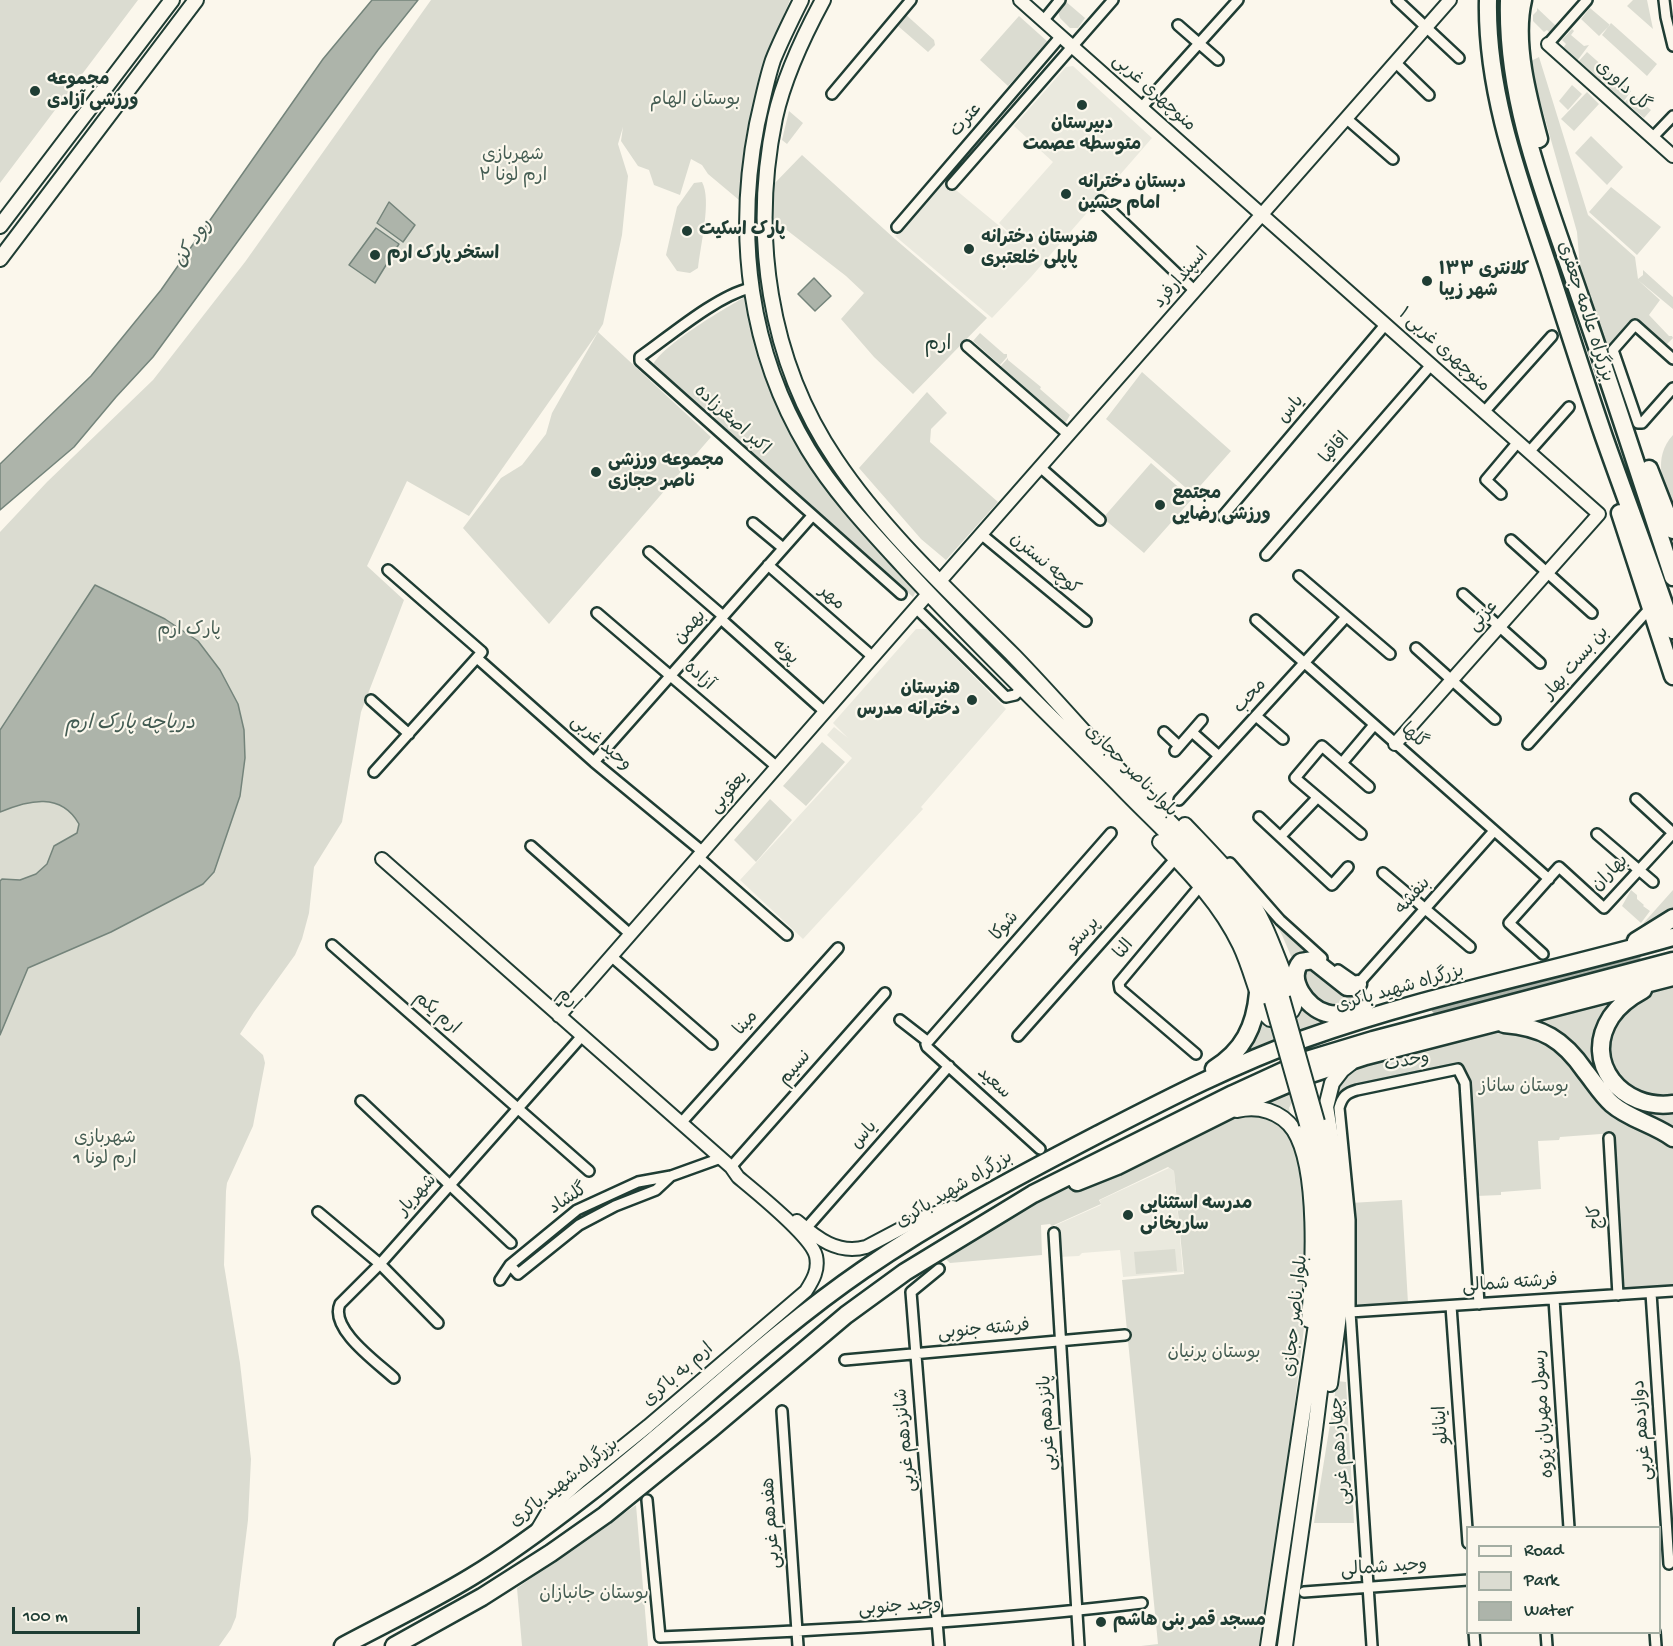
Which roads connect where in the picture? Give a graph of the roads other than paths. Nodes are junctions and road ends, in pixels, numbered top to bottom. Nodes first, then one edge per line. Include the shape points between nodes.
1 (172, 0) edge
2 (196, 0) edge
3 (801, 0) edge
4 (823, 0) edge
5 (911, 0) edge
6 (1020, 0) edge
7 (1060, 0) edge
8 (1113, 0) edge
9 (1238, 0) edge
10 (1397, 0) edge
11 (1450, 0) edge
12 (1488, 0) edge
13 (1509, 0) edge
14 (1523, 0) edge
15 (1587, 0) edge
16 (1664, 0) edge
17 (1043, 21) junction
18 (1178, 25) dead end
19 (1427, 28) junction
20 (1061, 36) junction
21 (1198, 43) junction
22 (1548, 44) joint
23 (1673, 46) edge
24 (1073, 47) junction
25 (1459, 58) dead end
26 (1218, 60) dead end
27 (1396, 63) junction
28 (832, 94) dead end
29 (1429, 95) dead end
30 (1141, 108) junction
31 (1673, 116) edge
32 (1347, 119) junction
33 (1652, 138) junction
34 (1673, 156) edge
35 (1393, 159) dead end
36 (952, 184) dead end
37 (1101, 201) dead end
38 (1262, 215) junction
39 (0, 226) edge
40 (897, 227) dead end
41 (0, 259) edge
42 (750, 288) junction
43 (1195, 291) junction
44 (1578, 291) junction
45 (1385, 325) junction
46 (1552, 336) dead end
47 (967, 346) dead end
48 (1673, 359) edge
49 (1431, 365) junction
50 (1673, 388) edge
51 (1569, 407) dead end
52 (1485, 412) junction
53 (1632, 423) junction
54 (1069, 435) junction
55 (1604, 435) junction
56 (1518, 442) junction
57 (1529, 452) junction
58 (1040, 467) junction
59 (1501, 494) dead end
60 (1599, 514) joint
61 (812, 516) junction
62 (1223, 516) dead end
63 (1100, 520) dead end
64 (753, 523) dead end
65 (1673, 530) edge
66 (981, 534) junction
67 (1511, 540) dead end
68 (783, 548) junction
69 (650, 552) dead end
70 (1266, 555) dead end
71 (768, 565) junction
72 (388, 570) dead end
73 (1548, 572) junction
74 (1299, 576) dead end
75 (1673, 578) edge
76 (940, 581) junction
77 (901, 594) dead end
78 (928, 594) junction
79 (1463, 594) dead end
80 (1651, 607) junction
81 (916, 608) junction
82 (597, 612) dead end
83 (1592, 613) dead end
84 (1346, 616) junction
85 (722, 617) junction
86 (1256, 620) dead end
87 (1086, 621) dead end
88 (1500, 627) junction
89 (1673, 630) edge
90 (1416, 648) dead end
91 (1390, 654) dead end
92 (479, 655) junction
93 (873, 657) junction
94 (1304, 663) junction
95 (1540, 663) dead end
96 (671, 675) junction
97 (1673, 676) edge
98 (1452, 680) junction
99 (1021, 689) junction
100 (371, 700) dead end
101 (1038, 707) junction
102 (825, 712) junction
103 (1256, 716) junction
104 (1495, 719) dead end
105 (1202, 720) dead end
106 (1374, 725) junction
107 (1164, 732) dead end
108 (1192, 732) junction
109 (409, 734) junction
110 (1283, 739) dead end
111 (1395, 744) junction
112 (1528, 744) dead end
113 (1219, 756) junction
114 (594, 762) junction
115 (1342, 764) junction
116 (777, 767) junction
117 (374, 772) dead end
118 (1369, 787) dead end
119 (1317, 798) junction
120 (1636, 799) dead end
121 (1179, 800) dead end
122 (1259, 817) dead end
123 (1494, 831) junction
124 (1111, 833) dead end
125 (1673, 833) edge
126 (1361, 834) dead end
127 (1597, 834) dead end
128 (1281, 836) junction
129 (531, 846) dead end
130 (700, 854) junction
131 (1224, 857) dead end
132 (1176, 858) junction
133 (382, 859) dead end
134 (1348, 867) dead end
135 (1639, 870) junction
136 (1383, 873) dead end
137 (1547, 881) junction
138 (1653, 882) dead end
139 (1201, 885) junction
140 (1426, 908) junction
141 (1673, 918) edge
142 (630, 934) junction
143 (787, 935) dead end
144 (1673, 937) edge
145 (333, 945) dead end
146 (1470, 947) dead end
147 (838, 948) dead end
148 (1543, 954) dead end
149 (1613, 954) junction
150 (611, 956) junction
151 (1673, 961) edge
152 (1666, 979) edge
153 (1358, 984) junction
154 (885, 993) dead end
155 (1282, 998) junction
156 (1415, 1003) junction
157 (559, 1016) junction
158 (900, 1020) dead end
159 (1491, 1023) junction
160 (582, 1036) junction
161 (1018, 1036) dead end
162 (926, 1042) junction
163 (712, 1044) dead end
164 (1196, 1054) dead end
165 (1366, 1056) junction
166 (949, 1066) junction
167 (1182, 1091) junction
168 (361, 1101) dead end
169 (1673, 1104) edge
170 (519, 1107) junction
171 (1223, 1113) junction
172 (1317, 1121) junction
173 (681, 1123) junction
174 (1609, 1138) dead end
175 (1673, 1138) edge
176 (1300, 1142) junction
177 (1040, 1149) dead end
178 (721, 1158) junction
179 (731, 1167) junction
180 (590, 1171) dead end
181 (671, 1176) junction
182 (450, 1185) junction
183 (1033, 1194) junction
184 (980, 1197) junction
185 (318, 1212) dead end
186 (568, 1218) junction
187 (576, 1227) junction
188 (803, 1231) junction
189 (1054, 1233) dead end
190 (511, 1243) dead end
191 (380, 1264) junction
192 (510, 1265) junction
193 (939, 1269) dead end
194 (500, 1280) dead end
195 (1673, 1292) edge
196 (1651, 1293) junction
197 (1617, 1295) junction
198 (1554, 1299) junction
199 (1479, 1304) junction
200 (1451, 1306) junction
201 (1350, 1312) junction
202 (438, 1323) dead end
203 (1125, 1335) dead end
204 (1060, 1341) junction
205 (916, 1354) junction
206 (845, 1360) dead end
207 (394, 1378) dead end
208 (782, 1411) dead end
209 (1294, 1462) junction
210 (647, 1500) dead end
211 (1569, 1526) edge
212 (1466, 1528) edge
213 (533, 1536) junction
214 (1667, 1565) edge
215 (1466, 1580) edge
216 (1368, 1587) junction
217 (1304, 1592) dead end
218 (1142, 1603) dead end
219 (1076, 1611) junction
220 (938, 1621) junction
221 (797, 1632) junction
222 (343, 1646) edge
223 (394, 1646) edge
224 (798, 1646) edge
225 (939, 1646) edge
226 (1079, 1646) edge
227 (1268, 1646) edge
228 (1285, 1646) edge
229 (1372, 1646) edge

1 - 39 main road
2 - 41 main road
3 - 42 main road, بلوار ناصر حجازی via 773,61 752,151 747,211
4 - 76 main road, بلوار ناصر حجازی via 800,46 776,116 765,200 771,300 784,353 815,426 859,492
5 - 28 street
6 - 17 street, منوچهری غربی
7 - 17 street
8 - 24 street
9 - 21 street
10 - 19 street
11 - 19 street, اسپندارفرد
12 - 55 highway, بزرگراه علامه جعفری via 1493,78 1504,127
13 - 44 highway, بزرگراه علامه جعفری via 1510,51 1523,120
14 - 44 highway via 1519,14 1524,70
15 - 22 street
16 - 23 street
17 - 20 street, منوچهری غربی
18 - 21 street
19 - 25 street
19 - 27 street, اسپندارفرد
20 - 24 street, منوچهری غربی
20 - 40 street, عترت
21 - 26 street
21 - 30 street
22 - 33 street, گل داوری
24 - 30 street, منوچهری غربی
24 - 36 street
27 - 29 street
27 - 32 street, اسپندارفرد
30 - 38 street, منوچهری غربی
31 - 33 street
32 - 35 street
32 - 38 street, اسپندارفرد
33 - 34 street, گل داوری
37 - 43 street
38 - 43 street, اسپندارفرد
38 - 45 street, منوچهری غربی ۱
42 - 61 street, اکبر اصغرزاده via 704,312 640,359
42 - 78 main road, بلوار ناصر حجازی via 774,378 808,449 852,510
43 - 54 street, اسپندارفرد
44 - 53 highway, بزرگراه علامه جعفری
45 - 49 street, منوچهری غربی ۱
45 - 62 street, یاس
46 - 52 street
47 - 54 street
48 - 53 street via 1635,325 1614,348
49 - 52 street, منوچهری غربی ۱
49 - 70 street, اقاقیا
50 - 53 street
51 - 57 street
52 - 56 street, منوچهری غربی ۱
53 - 65 highway
53 - 75 highway, بزرگراه علامه جعفری
54 - 58 street, اسپندارفرد
55 - 80 highway via 1618,507
55 - 89 highway, بزرگراه علامه جعفری
56 - 57 street, منوچهری غربی ۱
56 - 59 street via 1486,480
57 - 60 street, منوچهری غربی ۱
58 - 63 street
58 - 66 street, اسپندارفرد
60 - 73 street, عزتی
61 - 68 street, بهمن
61 - 77 street, اکبر اصغرزاده
64 - 68 street
66 - 76 street, اسپندارفرد
66 - 87 street, کوچه نسترن
67 - 73 street
68 - 71 street, بهمن
69 - 85 street, پونه
71 - 85 street, بهمن
71 - 93 street, مهر
72 - 92 street, وحید غربی
73 - 83 street
73 - 88 street, عزتی
74 - 84 street
76 - 155 main road, بلوار ناصر حجازی via 1050,692 1225,882 1256,931
78 - 81 street, یعقوبی
78 - 99 main road, بلوار ناصر حجازی
79 - 88 street
80 - 97 highway
80 - 112 street, بن بست بهار
81 - 93 street, یعقوبی
81 - 99 street via 1006,697
82 - 96 street, آزاده
84 - 91 street
84 - 94 street, محب
85 - 96 street, بهمن
85 - 102 street, پونه
86 - 94 street, گلها
88 - 95 street
88 - 98 street, عزتی
90 - 98 street
92 - 109 street
92 - 114 street, وحید غربی
93 - 102 street, یعقوبی
94 - 103 street, محب
94 - 106 street, گلها
96 - 114 street, بهمن
96 - 116 street, آزاده
98 - 104 street
98 - 111 street, عزتی
99 - 101 main road, بلوار ناصر حجازی
100 - 109 street
101 - 132 main road
101 - 155 main road, بلوار ناصر حجازی via 1218,889 1248,936 1266,980
102 - 116 street, یعقوبی
103 - 110 street
103 - 113 street, محب
105 - 108 street
106 - 111 street, گلها
106 - 115 street
107 - 108 street via 1177,749
108 - 113 street
109 - 117 street
111 - 123 street, گلها
113 - 121 street, محب
114 - 130 street, وحید غربی
115 - 118 street
115 - 119 street via 1322,747 1295,778
116 - 130 street, یعقوبی
119 - 126 street
119 - 128 street
120 - 125 street
122 - 128 street
123 - 137 street, گلها
123 - 140 street, بنفشه
124 - 162 street, شوکا
125 - 135 street, بهاران
127 - 135 street
128 - 134 street via 1332,885
129 - 142 street
130 - 142 street, یعقوبی
130 - 143 street, وحید غربی
131 - 153 street via 1298,938
132 - 139 main road
132 - 161 street, پرستو
133 - 157 street, ارم
135 - 137 street, بهاران via 1604,908 1560,867
135 - 138 street
136 - 140 street
137 - 148 street via 1509,923
139 - 155 main road via 1231,927 1250,967
139 - 164 street, النا via 1119,983 1120,989
140 - 146 street
140 - 153 street, بنفشه
141 - 149 highway
142 - 150 street, یعقوبی
144 - 149 highway, بزرگراه شهید باکری
145 - 170 street, ارم یکم
147 - 173 street, مینا
149 - 156 highway, بزرگراه شهید باکری
150 - 157 street, یعقوبی
150 - 163 street
151 - 183 highway via 1307,1060
152 - 159 highway
152 - 169 highway via 1633,995 1617,1010 1606,1028 1602,1049 1609,1076 1624,1093 1645,1104
153 - 155 highway via 1347,987 1313,960 1305,960 1298,964
154 - 179 street, نسیم
155 - 156 highway via 1336,1014
155 - 167 highway via 1254,1020 1239,1048 1224,1063
155 - 172 main road, بلوار ناصر حجازی, bridge
156 - 167 highway, بزرگراه شهید باکری via 1302,1040
157 - 160 street, ارم
158 - 162 street, سعید
159 - 165 highway
159 - 175 highway via 1531,1027 1554,1038 1611,1103
160 - 170 street, شهریار
160 - 173 street, ارم
162 - 166 street, سعید
165 - 171 highway via 1311,1074
165 - 172 main road via 1337,1075
166 - 177 street, سعید
166 - 188 street, یاس
167 - 184 highway, بزرگراه شهید باکری
168 - 182 street
170 - 180 street, ارم یکم
170 - 182 street, شهریار
171 - 176 main road via 1250,1108 1267,1110 1287,1122
171 - 183 highway via 1117,1166 1065,1187
172 - 176 main road via 1320,1104 1315,1100 1297,1102 1293,1114
172 - 209 main road, بلوار ناصر حجازی via 1322,1284
172 - 228 main road, بلوار ناصر حجازی via 1330,1198 1332,1286
173 - 178 street, ارم
174 - 197 street, کاج
176 - 209 main road via 1309,1185 1313,1261
178 - 179 street, ارم
178 - 181 street, گلشاد
179 - 188 street, ارم
181 - 186 street, گلشاد via 638,1182
181 - 187 street, گلشاد via 656,1190
182 - 190 street
182 - 191 street, شهریار
183 - 223 highway via 905,1272 846,1314 596,1521 482,1597
184 - 188 street via 919,1219 856,1250 830,1246
184 - 213 highway, بزرگراه شهید باکری via 864,1269 814,1306 588,1495
185 - 191 street
186 - 187 street
186 - 192 street, گلشاد
187 - 192 street, گلشاد via 518,1274
188 - 213 street, ارم به باکری via 817,1260 814,1279 806,1291 572,1487 550,1508
189 - 204 street, پانزدهم غربی
191 - 202 street
191 - 207 street, شهریار via 340,1304 339,1312 344,1331
192 - 194 street, گلشاد
193 - 205 street, شانزدهم غربی via 911,1292
195 - 196 street, فرشته شمالی
196 - 197 street, فرشته شمالی
196 - 214 street, دوازدهم غربی
197 - 198 street, فرشته شمالی
198 - 199 street, فرشته شمالی
198 - 211 street, رسول مهربان پژوه
199 - 200 street, فرشته شمالی
199 - 201 street, وحدت via 1466,1083 1458,1069 1357,1090 1341,1099 1350,1220
200 - 201 street, فرشته شمالی
200 - 212 street, اینانلو
201 - 216 street, چهاردهم غربی
203 - 204 street, فرشته جنوبی
204 - 205 street, فرشته جنوبی
204 - 219 street, پانزدهم غربی
205 - 206 street, فرشته جنوبی
205 - 220 street, شانزدهم غربی
208 - 221 street, هفدهم غربی
209 - 227 main road, بلوار ناصر حجازی
210 - 221 street, وحید جنوبی via 660,1637
213 - 222 highway, بزرگراه شهید باکری via 471,1577
215 - 216 street, وحید شمالی
216 - 217 street, وحید شمالی
216 - 229 street, چهاردهم غربی
218 - 219 street, وحید جنوبی
219 - 220 street, وحید جنوبی
219 - 226 street, پانزدهم غربی
220 - 221 street, وحید جنوبی
220 - 225 street, شانزدهم غربی
221 - 224 street, هفدهم غربی

